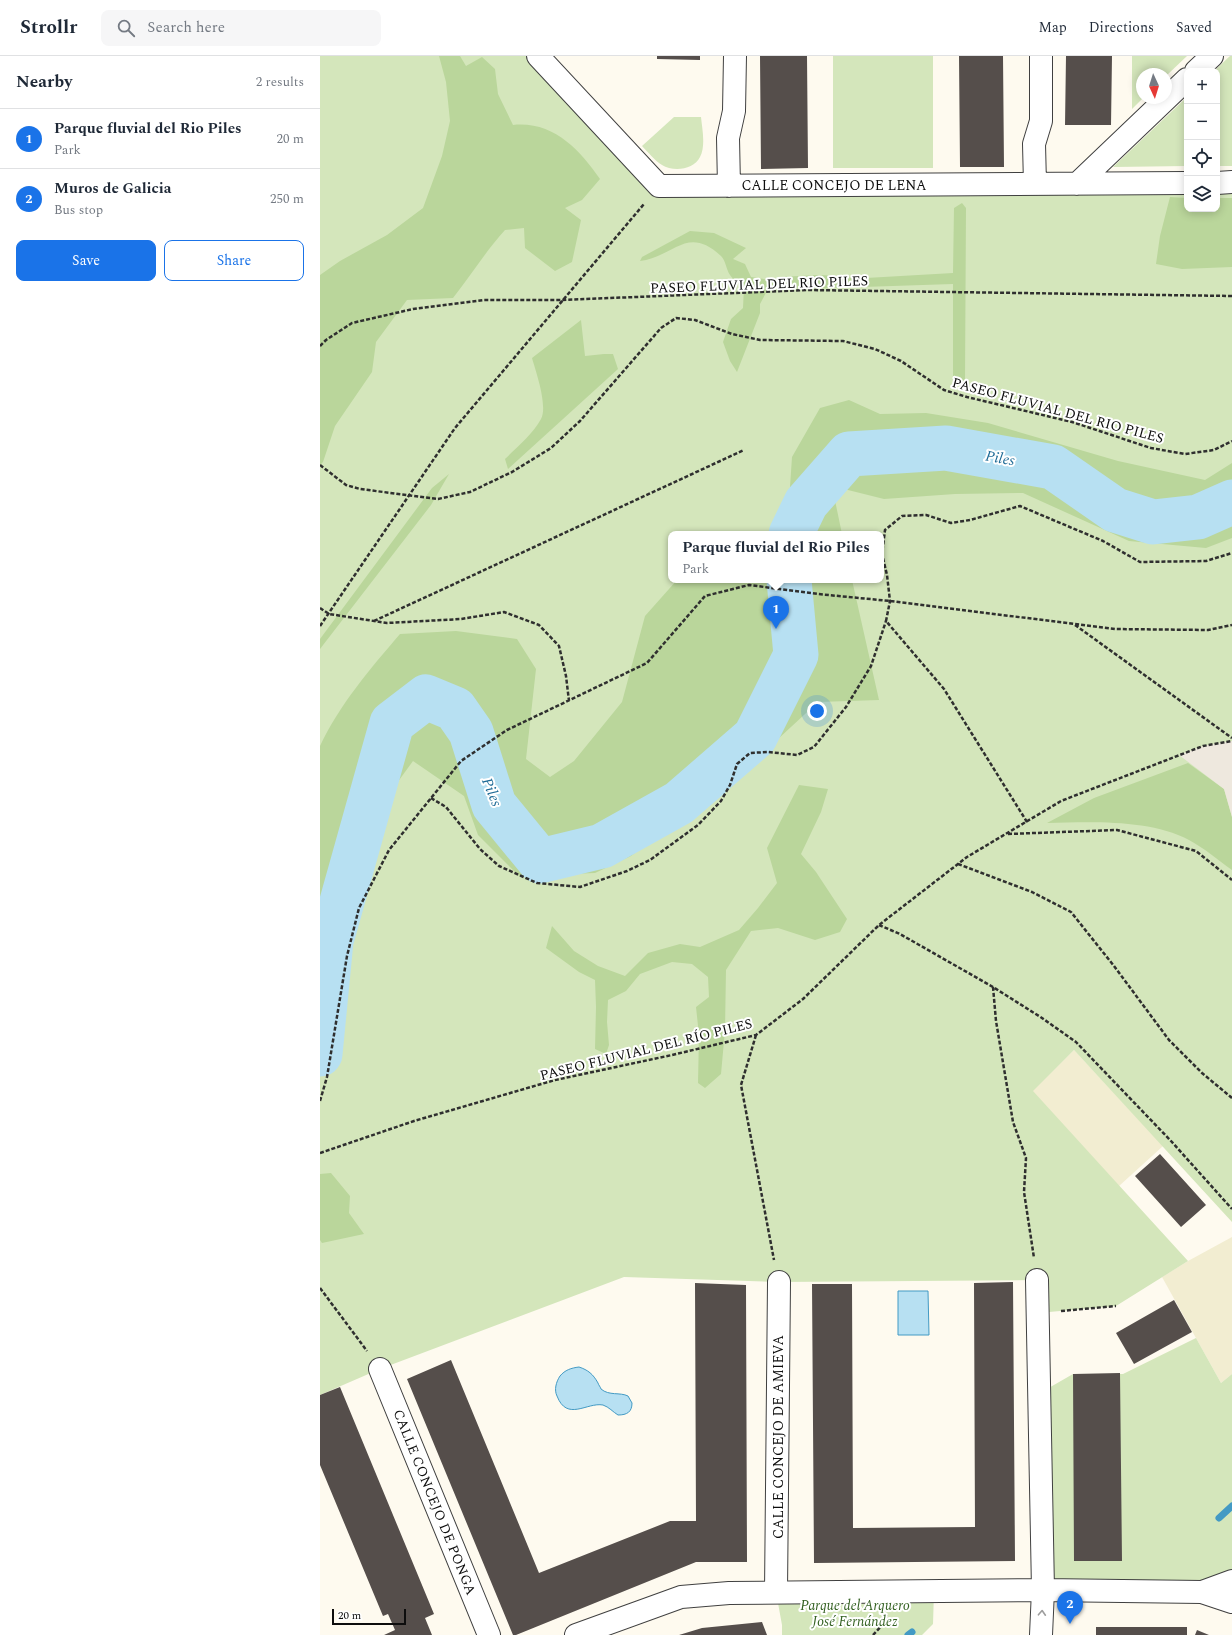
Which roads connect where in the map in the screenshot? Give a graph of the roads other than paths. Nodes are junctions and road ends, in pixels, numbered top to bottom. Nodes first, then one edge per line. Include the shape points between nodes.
1 (538, 56) edge
2 (735, 56) edge
3 (1041, 56) edge
4 (1212, 56) edge
5 (1199, 68) edge
6 (1184, 82) edge
7 (1220, 182) edge
8 (1232, 182) edge
9 (1184, 183) edge
10 (1035, 184) junction
11 (1077, 184) junction
12 (729, 186) junction
13 (1038, 1280) road end
14 (778, 1282) road end
15 (380, 1369) road end
16 (1232, 1581) edge
17 (1043, 1590) junction
18 (776, 1592) junction
19 (1202, 1592) junction
20 (1232, 1602) edge
21 (489, 1635) edge
22 (576, 1635) edge
23 (1041, 1635) edge

1 - 12 street, CALLE CONCEJO DE LENA via 658,186
2 - 12 street via 734,111 728,138
3 - 10 street via 1041,121 1034,144
4 - 5 street
6 - 11 street
7 - 8 street
9 - 11 street, CALLE CONCEJO DE LENA
10 - 11 street, CALLE CONCEJO DE LENA
10 - 12 street, CALLE CONCEJO DE LENA
13 - 17 street
14 - 18 street, CALLE CONCEJO DE AMIEVA
15 - 21 street, CALLE CONCEJO DE PONGA
16 - 19 street
17 - 18 street
17 - 19 street
23 -> 17 street
18 - 22 street via 681,1597
19 - 20 street

